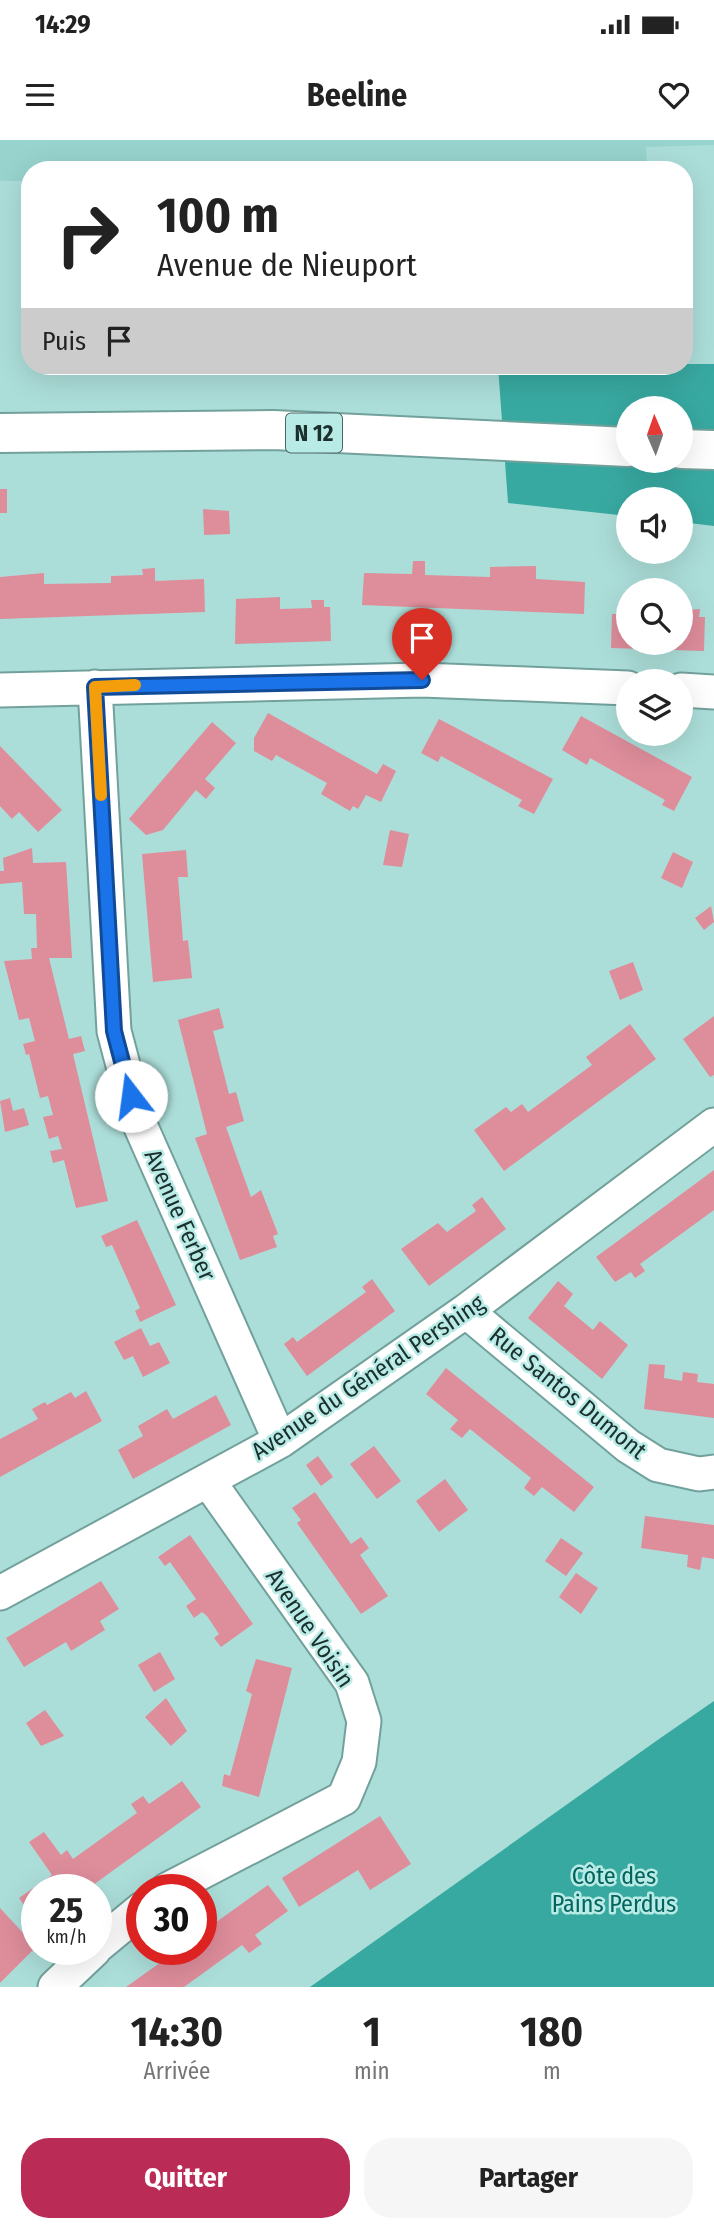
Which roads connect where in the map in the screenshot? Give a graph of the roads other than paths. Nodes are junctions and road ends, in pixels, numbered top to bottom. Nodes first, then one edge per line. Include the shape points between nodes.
1 (0, 433) edge
2 (616, 446) edge
3 (693, 449) edge
4 (714, 450) edge
5 (95, 687) junction
6 (616, 688) edge
7 (0, 690) edge
8 (693, 691) edge
9 (714, 692) edge
10 (714, 1125) edge
11 (466, 1311) junction
12 (280, 1441) junction
13 (714, 1472) edge
14 (209, 1482) junction
15 (0, 1593) edge
16 (198, 1874) edge
17 (126, 1922) edge
18 (112, 1934) edge
19 (78, 1965) edge
20 (55, 1987) edge

1 - 2 main road, N 12 via 273,430
3 - 4 main road
5 - 6 street via 422,680
5 - 7 street
5 - 12 street, Avenue Ferber via 114,1031 137,1118
8 - 9 street
10 - 11 street, Avenue du Général Pershing
11 - 12 street, Avenue du Général Pershing
11 - 13 street, Rue Santos Dumont via 628,1446 659,1465 699,1474
12 - 14 street, Avenue du Général Pershing
14 - 15 street, Avenue du Général Pershing
14 - 16 street, Avenue Voisin via 352,1683 364,1721 359,1762 344,1798
17 - 18 street
19 - 20 street

